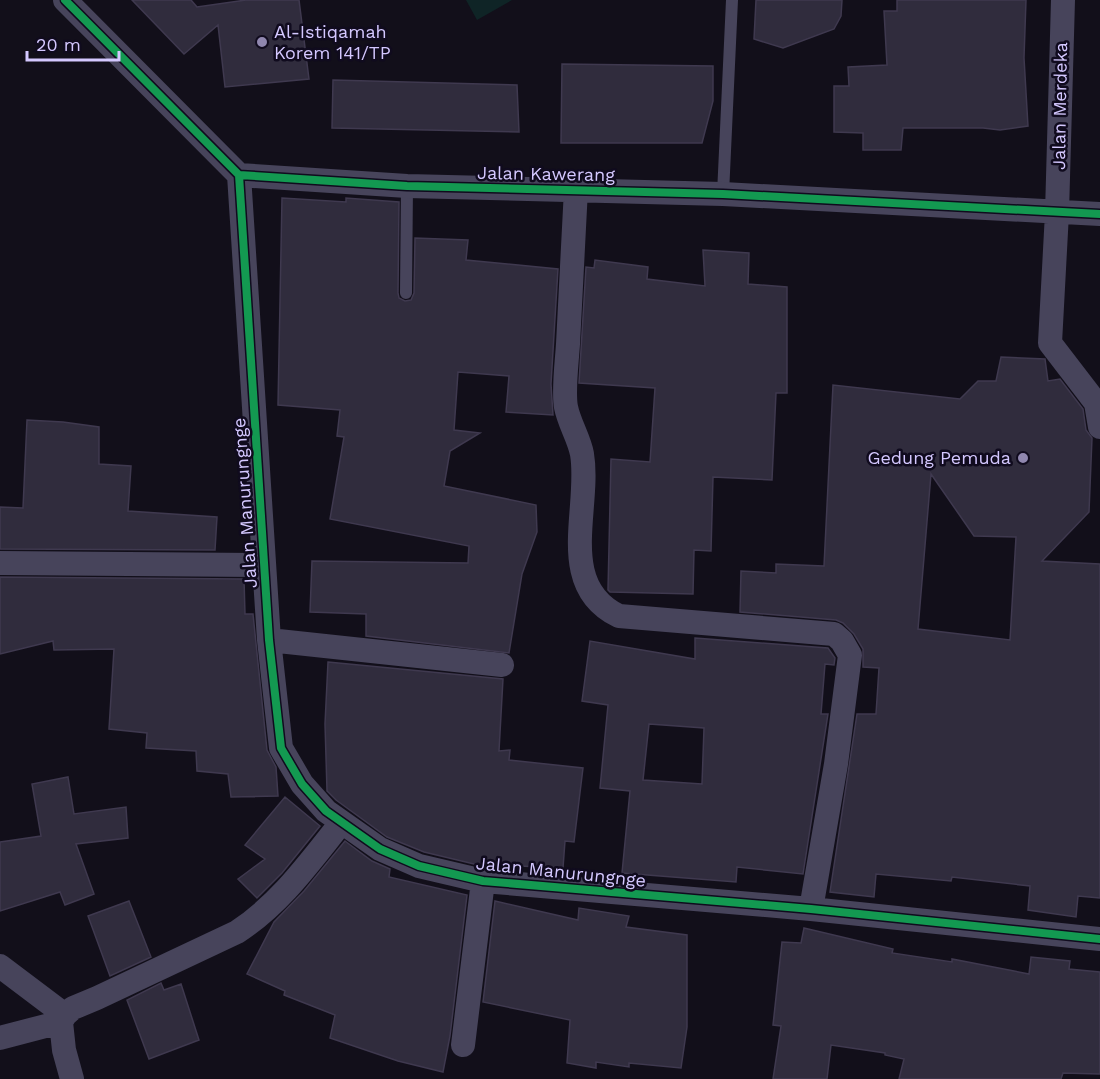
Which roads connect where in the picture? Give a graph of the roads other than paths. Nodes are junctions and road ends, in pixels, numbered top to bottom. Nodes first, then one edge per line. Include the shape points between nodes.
1 (64, 0) edge
2 (732, 0) edge
3 (1063, 0) edge
4 (239, 175) junction
5 (407, 186) junction
6 (576, 189) junction
7 (723, 194) junction
8 (1058, 213) junction
9 (1100, 214) edge
10 (406, 293) dead end
11 (1100, 427) edge
12 (0, 563) edge
13 (264, 565) junction
14 (269, 640) junction
15 (502, 665) dead end
16 (341, 823) junction
17 (483, 881) junction
18 (811, 909) junction
19 (1100, 939) edge
20 (0, 966) edge
21 (63, 1018) junction
22 (0, 1038) edge
23 (463, 1045) dead end
24 (72, 1079) edge

1 - 4 street
2 - 7 lane
3 - 8 street, Jalan Merdeka
4 - 5 street, Jalan Kawerang
4 - 13 street, Jalan Manurungnge
5 - 6 street, Jalan Kawerang
5 - 10 lane
6 - 7 street, Jalan Kawerang
6 - 18 street via 565,406 582,453 581,560 589,591 606,610 619,616 834,634 850,655
7 - 8 street, Jalan Kawerang
8 - 9 street, Jalan Kawerang
8 - 11 street, Jalan Merdeka via 1050,343 1096,403
12 - 13 street
13 - 14 street, Jalan Manurungnge
14 - 15 street
14 - 16 street, Jalan Manurungnge via 281,748 302,784
16 - 17 street, Jalan Manurungnge via 380,849 419,866
16 - 21 street via 270,908 250,924 73,1008
17 - 18 street, Jalan Manurungnge
17 - 23 street
18 - 19 street, Jalan Manurungnge
20 - 21 street
21 - 22 street
21 - 24 street via 64,1050

